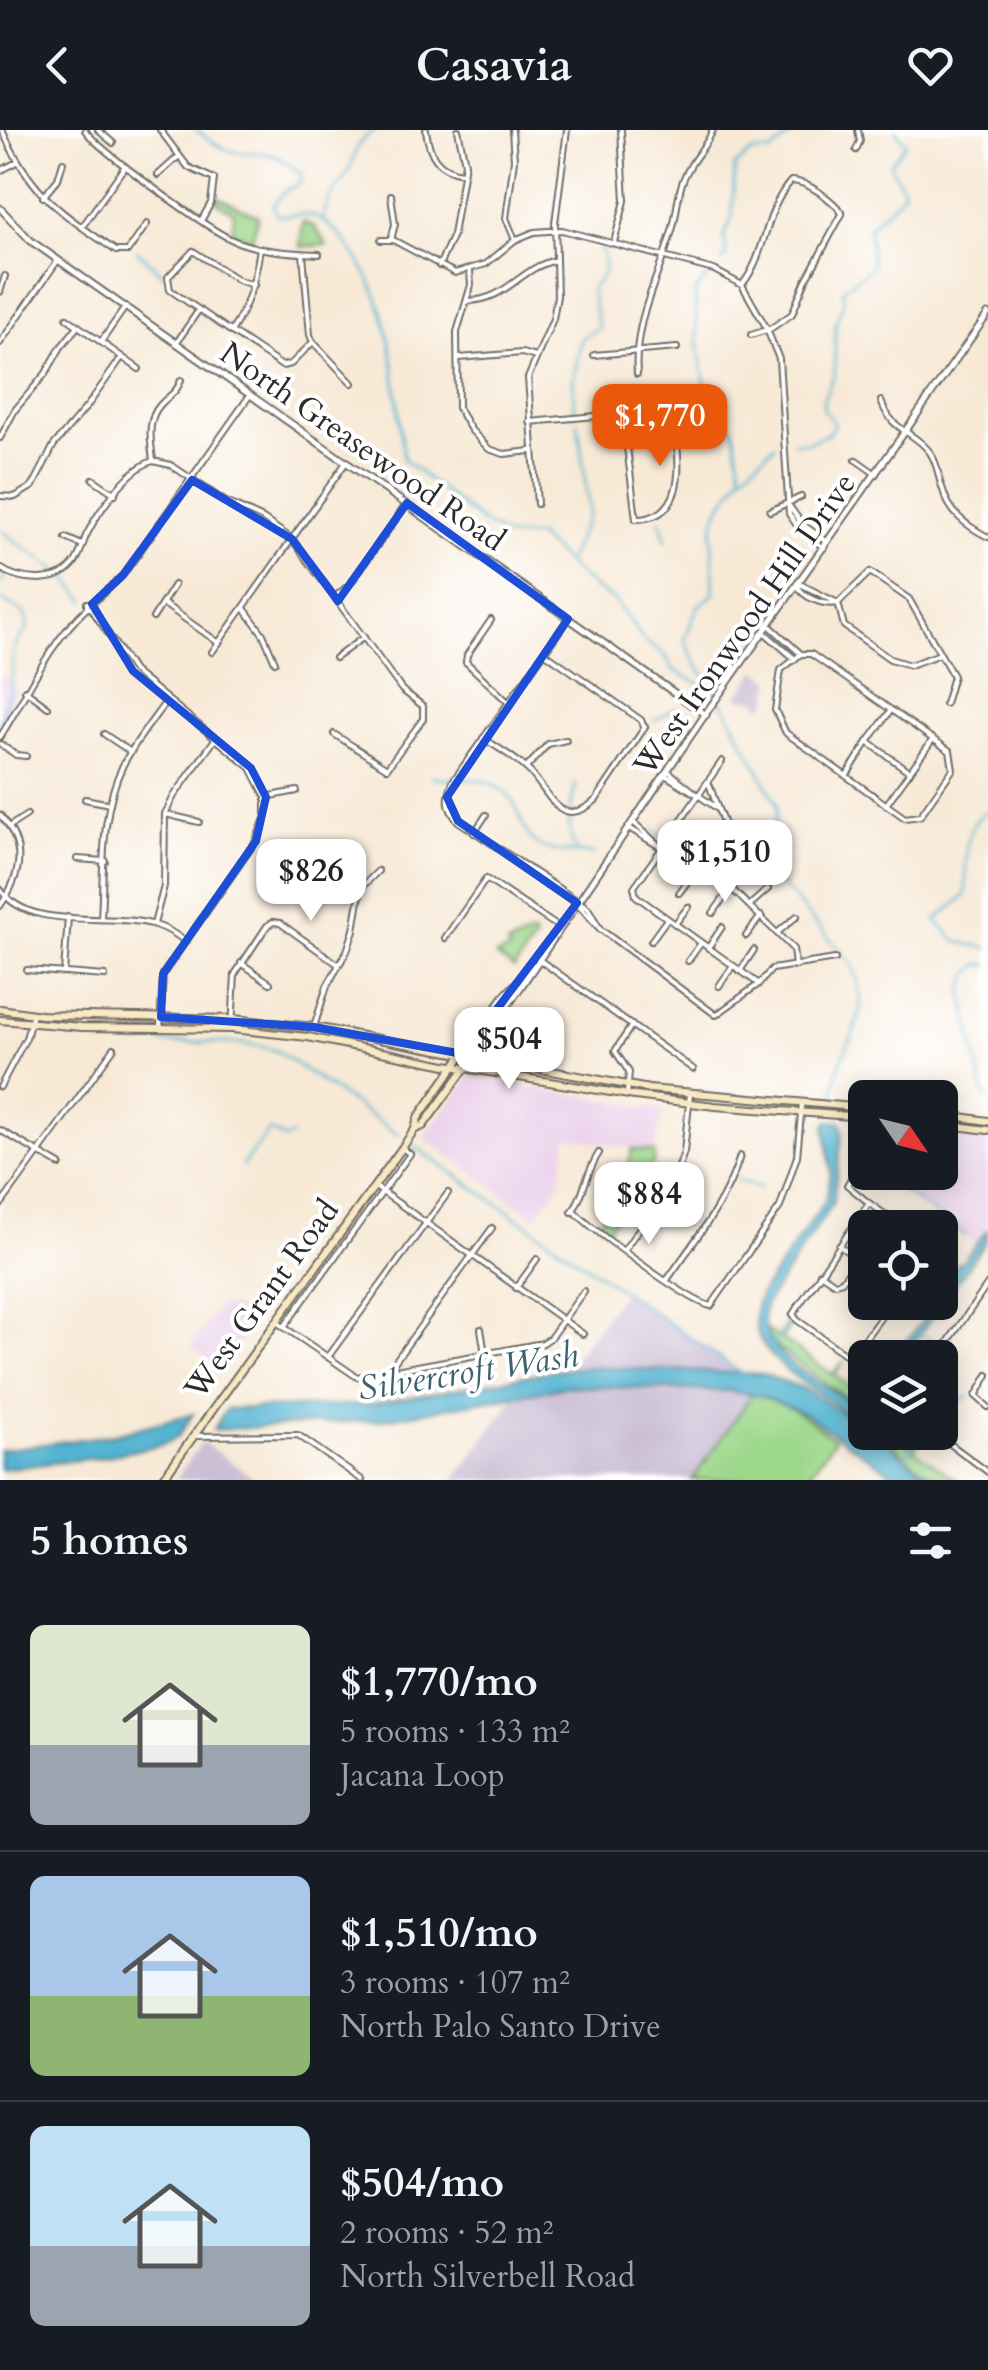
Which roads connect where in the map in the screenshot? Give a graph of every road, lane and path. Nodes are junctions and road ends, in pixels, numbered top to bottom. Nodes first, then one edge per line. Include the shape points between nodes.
1 (2, 130) edge
2 (85, 130) edge
3 (98, 130) edge
4 (160, 130) edge
5 (426, 130) edge
6 (458, 130) edge
7 (512, 130) edge
8 (567, 130) edge
9 (622, 130) edge
10 (713, 130) edge
11 (858, 130) edge
12 (113, 143) dead end
13 (856, 150) dead end
14 (178, 157) junction
15 (17, 162) junction
16 (63, 162) dead end
17 (125, 166) junction
18 (0, 171) edge
19 (463, 173) junction
20 (158, 174) dead end
21 (391, 194) dead end
22 (43, 197) junction
23 (0, 208) edge
24 (202, 220) junction
25 (147, 224) dead end
26 (82, 228) junction
27 (556, 230) junction
28 (381, 240) dead end
29 (391, 240) junction
30 (516, 240) junction
31 (614, 242) junction
32 (260, 248) junction
33 (303, 254) junction
34 (319, 254) dead end
35 (665, 256) junction
36 (58, 260) junction
37 (556, 260) junction
38 (439, 266) junction
39 (470, 271) junction
40 (5, 276) dead end
41 (742, 285) junction
42 (255, 286) junction
43 (0, 292) edge
44 (467, 301) junction
45 (126, 306) junction
46 (198, 311) junction
47 (988, 314) edge
48 (67, 318) dead end
49 (78, 326) junction
50 (767, 329) junction
51 (230, 333) junction
52 (750, 335) dead end
53 (0, 342) edge
54 (102, 342) junction
55 (176, 342) junction
56 (313, 342) junction
57 (678, 348) dead end
58 (635, 351) junction
59 (594, 356) dead end
60 (122, 357) junction
61 (536, 357) junction
62 (458, 358) junction
63 (139, 369) dead end
64 (636, 374) dead end
65 (181, 380) dead end
66 (352, 382) dead end
67 (250, 395) junction
68 (881, 402) dead end
69 (623, 414) junction
70 (530, 422) junction
71 (905, 433) junction
72 (0, 438) edge
73 (532, 451) junction
74 (856, 460) dead end
75 (152, 461) junction
76 (347, 461) junction
77 (876, 474) junction
78 (93, 480) dead end
79 (192, 480) junction
80 (115, 494) junction
81 (0, 496) edge
82 (802, 497) dead end
83 (787, 503) junction
84 (407, 504) junction
85 (537, 504) dead end
86 (770, 511) dead end
87 (988, 537) edge
88 (66, 538) dead end
89 (292, 540) junction
90 (82, 545) junction
91 (826, 545) junction
92 (0, 568) edge
93 (797, 584) junction
94 (174, 585) dead end
95 (335, 597) junction
96 (164, 604) junction
97 (838, 604) junction
98 (90, 607) junction
99 (244, 608) junction
100 (152, 618) dead end
101 (568, 619) junction
102 (491, 620) dead end
103 (770, 625) junction
104 (764, 632) junction
105 (364, 637) junction
106 (218, 643) junction
107 (212, 652) dead end
108 (544, 652) junction
109 (802, 654) junction
110 (940, 654) junction
111 (334, 658) dead end
112 (794, 659) junction
113 (275, 662) dead end
114 (25, 690) junction
115 (167, 699) junction
116 (509, 703) junction
117 (945, 704) dead end
118 (48, 707) dead end
119 (892, 710) junction
120 (706, 715) junction
121 (104, 734) dead end
122 (334, 734) dead end
123 (0, 736) edge
124 (216, 738) junction
125 (483, 738) junction
126 (932, 739) junction
127 (566, 740) dead end
128 (868, 742) junction
129 (0, 744) edge
130 (131, 752) junction
131 (26, 756) dead end
132 (722, 762) dead end
133 (526, 768) junction
134 (910, 772) junction
135 (666, 773) junction
136 (846, 776) junction
137 (708, 780) junction
138 (298, 791) dead end
139 (698, 796) junction
140 (266, 797) junction
141 (86, 799) dead end
142 (110, 804) junction
143 (448, 804) junction
144 (439, 805) dead end
145 (886, 805) junction
146 (718, 809) junction
147 (166, 814) junction
148 (0, 815) edge
149 (27, 815) dead end
150 (486, 815) dead end
151 (199, 822) dead end
152 (631, 825) junction
153 (10, 826) junction
154 (726, 827) junction
155 (474, 832) junction
156 (671, 835) dead end
157 (662, 848) junction
158 (77, 859) dead end
159 (703, 860) dead end
160 (105, 861) junction
161 (740, 864) dead end
162 (378, 871) dead end
163 (695, 872) junction
164 (731, 888) junction
165 (768, 888) dead end
166 (0, 889) edge
167 (679, 893) dead end
168 (6, 898) junction
169 (577, 903) junction
170 (750, 905) junction
171 (0, 906) edge
172 (688, 907) dead end
173 (714, 913) dead end
174 (760, 916) junction
175 (796, 916) dead end
176 (68, 917) junction
177 (101, 919) junction
178 (667, 919) junction
179 (154, 924) junction
180 (676, 924) junction
181 (722, 927) dead end
182 (560, 928) junction
183 (778, 933) junction
184 (746, 936) dead end
185 (445, 938) dead end
186 (651, 940) dead end
187 (186, 942) junction
188 (701, 943) junction
189 (708, 948) junction
190 (754, 950) dead end
191 (835, 959) dead end
192 (538, 960) junction
193 (688, 962) dead end
194 (241, 963) junction
195 (340, 965) junction
196 (733, 966) junction
197 (795, 966) junction
198 (26, 970) dead end
199 (740, 970) junction
200 (64, 972) junction
201 (105, 976) dead end
202 (270, 983) dead end
203 (758, 984) junction
204 (718, 986) dead end
205 (0, 1010) edge
206 (33, 1014) junction
207 (161, 1017) junction
208 (232, 1019) junction
209 (0, 1020) edge
210 (32, 1024) junction
211 (632, 1025) junction
212 (314, 1027) junction
213 (160, 1028) junction
214 (232, 1030) junction
215 (344, 1032) junction
216 (343, 1044) junction
217 (114, 1048) dead end
218 (463, 1054) junction
219 (474, 1056) junction
220 (454, 1066) junction
221 (466, 1068) junction
222 (693, 1069) dead end
223 (589, 1079) junction
224 (546, 1080) junction
225 (0, 1087) edge
226 (628, 1090) junction
227 (690, 1099) junction
228 (801, 1108) junction
229 (848, 1108) edge
230 (848, 1115) edge
231 (958, 1116) edge
232 (987, 1118) edge
233 (958, 1126) edge
234 (0, 1130) edge
235 (415, 1130) junction
236 (986, 1130) edge
237 (402, 1148) junction
238 (38, 1152) junction
239 (599, 1153) dead end
240 (740, 1156) dead end
241 (60, 1166) dead end
242 (374, 1186) junction
243 (853, 1190) edge
244 (382, 1192) junction
245 (448, 1193) dead end
246 (869, 1203) junction
247 (0, 1206) edge
248 (879, 1210) edge
249 (426, 1224) junction
250 (492, 1228) dead end
251 (840, 1246) junction
252 (624, 1250) junction
253 (471, 1256) junction
254 (537, 1259) dead end
255 (820, 1273) junction
256 (667, 1280) junction
257 (988, 1284) edge
258 (516, 1288) junction
259 (584, 1291) dead end
260 (564, 1320) junction
261 (879, 1320) edge
262 (276, 1321) junction
263 (284, 1327) junction
264 (481, 1329) dead end
265 (583, 1334) dead end
266 (949, 1340) edge
267 (485, 1354) junction
268 (328, 1358) junction
269 (388, 1371) junction
270 (988, 1375) edge
271 (988, 1407) edge
272 (194, 1435) junction
273 (958, 1450) edge
274 (988, 1472) edge
275 (162, 1480) edge
276 (362, 1480) edge

1 - 15 street
2 - 17 street
3 - 12 street
4 - 14 street
5 - 19 street via 438,163
6 - 19 street
7 - 30 street via 506,218
8 - 27 street
9 - 31 street via 625,201
10 - 35 street via 680,188
11 - 13 street
14 - 20 street
14 - 24 street via 216,178
15 - 18 street
15 - 22 street
16 - 22 street
17 - 24 street
17 - 26 street
19 - 38 street via 453,235
21 - 29 street
22 - 26 street
23 - 36 street, North Greasewood Road
24 - 32 street
25 - 26 street via 124,254
27 - 30 street
27 - 31 street
27 - 37 street
28 - 29 street
29 - 38 street
30 - 39 street
31 - 35 street
32 - 33 street
32 - 42 street
33 - 34 street
33 - 56 street
35 - 41 street
35 - 58 street via 646,297
36 - 45 street, North Greasewood Road
36 - 53 street
37 - 44 street via 532,267 500,294
37 - 61 street via 553,318
38 - 39 street
39 - 44 street
40 - 43 street
41 - 50 street
41 - 50 street via 758,262 773,209 794,178 844,212 798,306
42 - 46 street via 193,250 166,284
42 - 51 street
44 - 62 street via 457,332
45 - 54 street
45 - 55 street, North Greasewood Road
46 - 51 street
46 - 55 street
47 - 71 street, West Ironwood Hill Drive
48 - 49 street
49 - 54 street
49 - 72 street
50 - 52 street
50 - 83 street via 779,359
51 - 56 street via 285,367
54 - 60 street
55 - 67 street, North Greasewood Road
56 - 66 street
57 - 58 street
58 - 59 street
58 - 64 street
60 - 63 street
60 - 81 street via 54,445 33,486 14,498
61 - 62 street
61 - 70 street via 528,378
62 - 73 street via 458,408 482,445 498,454
65 - 75 street via 153,416
67 - 76 street, North Greasewood Road
67 - 79 street
68 - 71 street
69 - 69 street via 669,412 672,418 677,490 661,513 635,520
69 - 70 street
70 - 73 street
71 - 77 street, West Ironwood Hill Drive
71 - 87 street via 938,465 958,518
73 - 85 street
74 - 77 street
75 - 79 street
75 - 80 street via 130,473
76 - 84 street, North Greasewood Road
76 - 89 street
77 - 91 street, West Ironwood Hill Drive
78 - 80 street
79 - 89 street
79 - 98 street via 124,575
80 - 90 street
82 - 83 street
83 - 86 street
83 - 91 street via 798,527
84 - 95 street
84 - 101 street, North Greasewood Road
88 - 90 street
89 - 95 street
89 - 99 street
90 - 92 street via 71,568 58,576 24,578
91 - 93 street, West Ironwood Hill Drive
93 - 97 street
93 - 103 street, West Ironwood Hill Drive
94 - 96 street
95 - 105 street
96 - 100 street
96 - 106 street
97 - 110 street via 844,626 890,659 912,664
97 - 110 street via 870,572 909,598
98 - 114 street
98 - 115 street via 125,662
99 - 106 street
99 - 113 street
101 - 108 street
101 - 120 street, North Greasewood Road
102 - 116 street via 464,662
103 - 104 street, West Ironwood Hill Drive
103 - 109 street
104 - 112 street
104 - 120 street, West Ironwood Hill Drive
105 - 111 street
105 - 122 street via 427,711 387,770
106 - 107 street
108 - 116 street
108 - 133 street via 647,726 587,808 571,812 554,805
109 - 112 street
109 - 119 street
110 - 117 street via 953,676
112 - 136 street via 781,670 774,710 786,733
114 - 118 street
114 - 123 street
115 - 124 street
115 - 130 street
116 - 125 street
119 - 126 street
119 - 128 street
120 - 135 street, West Ironwood Hill Drive
121 - 130 street
124 - 140 street via 252,768
124 - 147 street
125 - 133 street
125 - 143 street via 453,781
126 - 134 street
126 - 145 street via 950,752 953,769 920,816 905,818
127 - 133 street via 548,744
128 - 134 street
128 - 136 street
129 - 131 street
130 - 142 street
132 - 137 street
134 - 145 street
135 - 139 street
135 - 152 street, West Ironwood Hill Drive
136 - 145 street
137 - 139 street
137 - 146 street
138 - 140 street
139 - 146 street
139 - 156 street
140 - 187 street via 256,841
141 - 142 street
142 - 160 street
143 - 144 street
143 - 155 street
146 - 154 street
147 - 151 street
147 - 179 street via 163,892
148 - 153 street
149 - 153 street
150 - 155 street
152 - 157 street
152 - 169 street, West Ironwood Hill Drive
153 - 168 street via 20,870
154 - 159 street
154 - 161 street
155 - 169 street
157 - 163 street
157 - 178 street via 634,887 636,896
158 - 160 street
160 - 177 street
162 - 195 street via 361,888
163 - 164 street
163 - 167 street
164 - 170 street
164 - 173 street
165 - 170 street
166 - 168 street
168 - 171 street
168 - 176 street via 32,913
169 - 182 street, West Ironwood Hill Drive
169 - 203 street via 600,929 716,1015
170 - 174 street
172 - 180 street
174 - 183 street
174 - 184 street
175 - 183 street
176 - 177 street
176 - 200 street
177 - 179 street
178 - 180 street
178 - 186 street
179 - 187 street
180 - 188 street
181 - 189 street
182 - 185 street via 486,879
182 - 192 street, West Ironwood Hill Drive
183 - 197 street via 793,949
187 - 207 street via 163,974
188 - 189 street
188 - 193 street
189 - 196 street
190 - 199 street
191 - 197 street
192 - 211 street
192 - 218 street, West Ironwood Hill Drive
192 - 219 street, West Ironwood Hill Drive
194 - 195 street via 273,920
194 - 202 street
194 - 208 street
195 - 212 street
196 - 199 street
196 - 204 street
197 - 203 street via 772,969
198 - 200 street
199 - 203 street
200 - 201 street
205 - 206 main road
206 - 207 main road
206 - 210 street
207 - 208 main road
207 - 213 street
208 - 212 main road
208 - 214 street
209 - 210 main road
210 - 213 main road
210 - 225 street
211 - 222 street
211 - 226 street via 614,1052 629,1072
212 - 215 main road
213 - 214 main road
214 - 216 main road
215 - 216 main road
215 - 218 main road
216 - 220 main road
217 - 238 street
218 - 219 main road
218 - 220 main road, West Grant Road
219 - 221 main road, West Grant Road
219 - 223 main road
220 - 221 main road
220 - 235 main road, West Grant Road
221 - 224 main road
221 - 235 main road, West Grant Road
223 - 224 main road
223 - 226 main road
224 - 226 main road
226 - 227 main road
227 - 228 main road
227 - 252 street via 674,1178
228 - 229 main road
228 - 230 main road
228 - 256 street via 797,1156 780,1207 710,1307
231 - 232 main road
232 - 236 street
233 - 236 main road
234 - 238 street
235 - 237 main road, West Grant Road
237 - 242 main road, West Grant Road
237 - 244 street, West Grant Road via 410,1154
238 - 241 street
238 - 247 street
239 - 252 street via 574,1212
240 - 256 street via 720,1205
242 - 244 street
242 - 262 main road, West Grant Road
243 - 246 street
244 - 249 street
244 - 263 street, West Grant Road
245 - 249 street
246 - 248 street
246 - 251 street
249 - 253 street
249 - 268 street
250 - 253 street
251 - 255 street
251 - 255 street via 854,1256 842,1282
252 - 256 street
253 - 258 street
253 - 269 street
254 - 258 street
255 - 261 street via 792,1314 797,1320 853,1357
257 - 266 street
258 - 260 street
259 - 260 street
260 - 265 street
260 - 267 street via 543,1343
262 - 263 street
262 - 272 main road, West Grant Road
263 - 268 street
264 - 267 street
267 - 269 street
268 - 269 street via 357,1377
270 - 271 street via 974,1396
272 - 275 main road, West Grant Road
272 - 276 street via 298,1434
273 - 274 street

